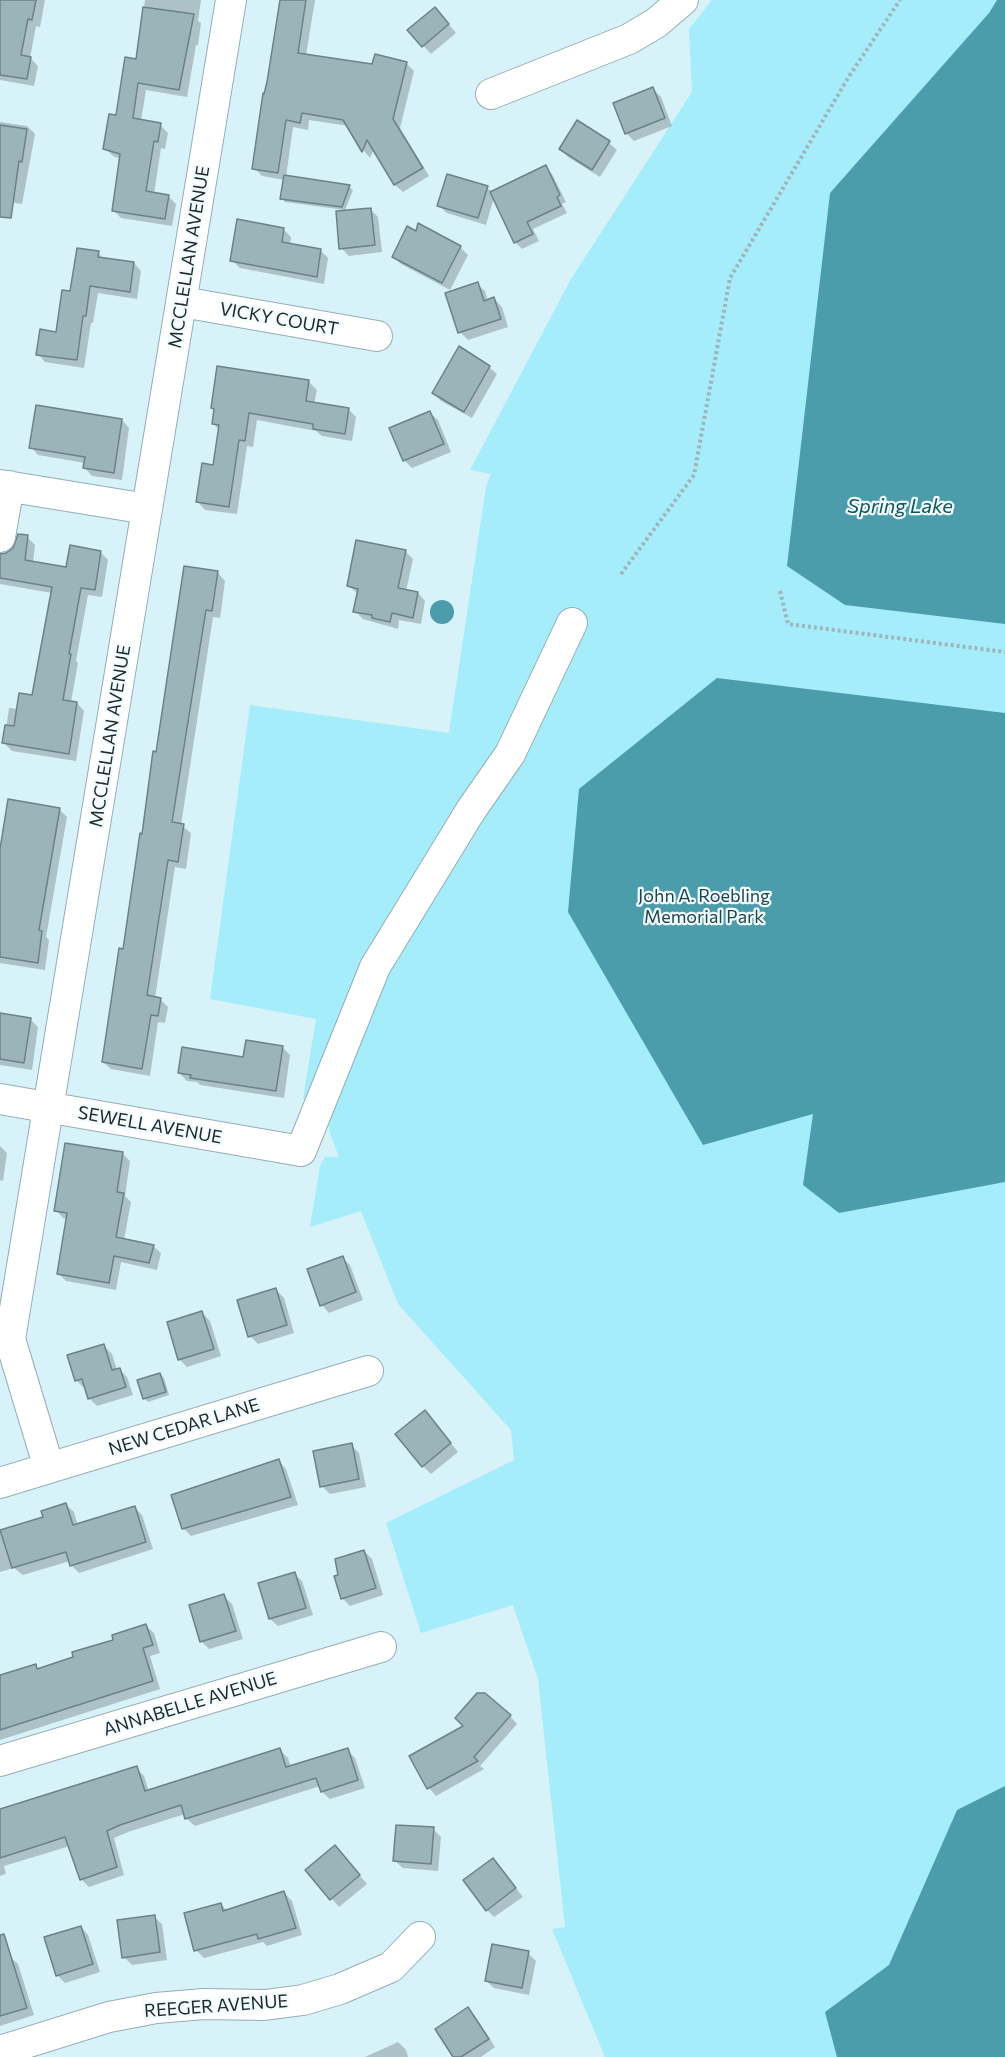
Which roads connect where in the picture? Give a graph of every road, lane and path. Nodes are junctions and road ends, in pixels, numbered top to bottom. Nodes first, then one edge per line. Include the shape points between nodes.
1 (231, 0) edge
2 (683, 0) edge
3 (900, 0) edge
4 (491, 94) dead end
5 (182, 303) junction
6 (377, 336) dead end
7 (4, 485) edge
8 (147, 509) junction
9 (0, 537) edge
10 (621, 574) dead end
11 (780, 591) dead end
12 (572, 623) dead end
13 (1005, 652) edge
14 (0, 1099) edge
15 (48, 1107) junction
16 (368, 1371) dead end
17 (49, 1468) junction
18 (0, 1483) edge
19 (381, 1647) dead end
20 (0, 1761) edge
21 (420, 1937) dead end
22 (0, 2051) edge

1 - 5 street, MCCLELLAN AVENUE
2 - 4 street via 629,39
3 - 10 path via 848,78 730,278 694,475
5 - 6 street, VICKY COURT
5 - 8 street, MCCLELLAN AVENUE
7 - 8 street
7 - 9 street
8 - 15 street, MCCLELLAN AVENUE
11 - 13 path via 788,624
12 - 15 street, SEWELL AVENUE via 510,754 375,967 301,1151
14 - 15 street, SEWELL AVENUE
15 - 17 street, MCCLELLAN AVENUE via 10,1339
16 - 17 street, NEW CEDAR LANE
17 - 18 street, NEW CEDAR LANE
19 - 20 street, ANNABELLE AVENUE
21 - 22 street, REEGER AVENUE via 391,1967 303,2000 156,2008 109,2017

